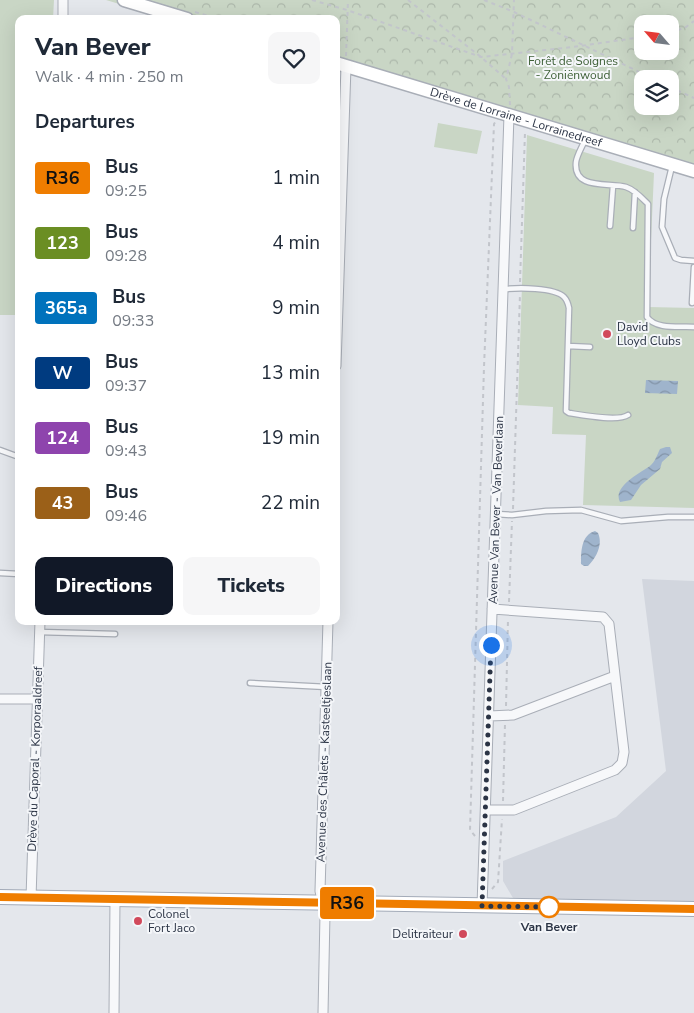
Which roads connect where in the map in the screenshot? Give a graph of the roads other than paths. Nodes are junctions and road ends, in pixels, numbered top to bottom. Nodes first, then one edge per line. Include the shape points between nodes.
1 (63, 0) edge
2 (124, 0) edge
3 (63, 15) edge
4 (174, 15) edge
5 (341, 65) edge
6 (509, 115) junction
7 (340, 125) edge
8 (586, 138) junction
9 (672, 165) junction
10 (694, 171) edge
11 (613, 186) junction
12 (635, 192) junction
13 (610, 226) dead end
14 (632, 228) dead end
15 (694, 261) edge
16 (694, 267) edge
17 (504, 289) junction
18 (692, 303) dead end
19 (694, 327) edge
20 (568, 346) junction
21 (590, 347) dead end
22 (628, 415) dead end
23 (0, 450) edge
24 (15, 456) edge
25 (496, 514) junction
26 (694, 517) edge
27 (0, 573) edge
28 (15, 574) edge
29 (492, 609) junction
30 (40, 625) edge
31 (328, 625) edge
32 (39, 632) junction
33 (114, 634) dead end
34 (615, 676) junction
35 (250, 683) dead end
36 (327, 687) junction
37 (0, 699) edge
38 (36, 699) junction
39 (489, 716) junction
40 (487, 810) junction
41 (0, 897) edge
42 (31, 898) junction
43 (115, 899) junction
44 (323, 902) junction
45 (482, 902) junction
46 (694, 909) edge
47 (114, 1013) edge
48 (323, 1013) edge

1 - 3 street
2 - 4 main road
5 - 6 main road, Drève de Lorraine - Lorrainedreef
5 - 7 street
6 - 8 main road, Drève de Lorraine - Lorrainedreef
6 - 17 street, Avenue Van Bever - Van Beverlaan
8 - 9 main road, Drève de Lorraine - Lorrainedreef
8 - 11 lane via 576,163 578,173 584,181
9 - 10 main road, Drève de Lorraine - Lorrainedreef
9 - 15 lane via 662,227 676,258
11 - 12 lane
11 - 13 lane
12 - 14 lane
12 - 19 lane via 649,208 647,317 658,326
16 - 18 lane
17 - 20 lane via 520,288 563,295 569,308
17 - 25 street, Avenue Van Bever - Van Beverlaan
20 - 21 lane
20 - 22 lane via 566,411 624,418
23 - 24 lane
25 - 26 lane via 581,510 621,521
25 - 29 street, Avenue Van Bever - Van Beverlaan
27 - 28 lane
29 - 34 street via 603,618 609,624
29 - 39 street, Avenue Van Bever - Van Beverlaan
30 - 32 street, Drève du Caporal - Korporaaldreef
31 - 36 street, Avenue des Châlets - Kasteeltjeslaan
32 - 33 lane
32 - 38 street, Drève du Caporal - Korporaaldreef
34 - 39 street via 513,715
34 - 40 street via 624,752 622,763 615,770 514,810
35 - 36 lane
36 - 44 street, Avenue des Châlets - Kasteeltjeslaan via 320,891
37 - 38 street
38 - 42 street, Drève du Caporal - Korporaaldreef
39 - 40 street, Avenue Van Bever - Van Beverlaan
40 - 45 street, Avenue Van Bever - Van Beverlaan
41 - 42 main road
42 - 43 main road
43 - 44 main road
43 - 47 street
44 - 45 main road
44 - 48 street, Avenue des Châlets - Kasteeltjeslaan
45 - 46 main road

